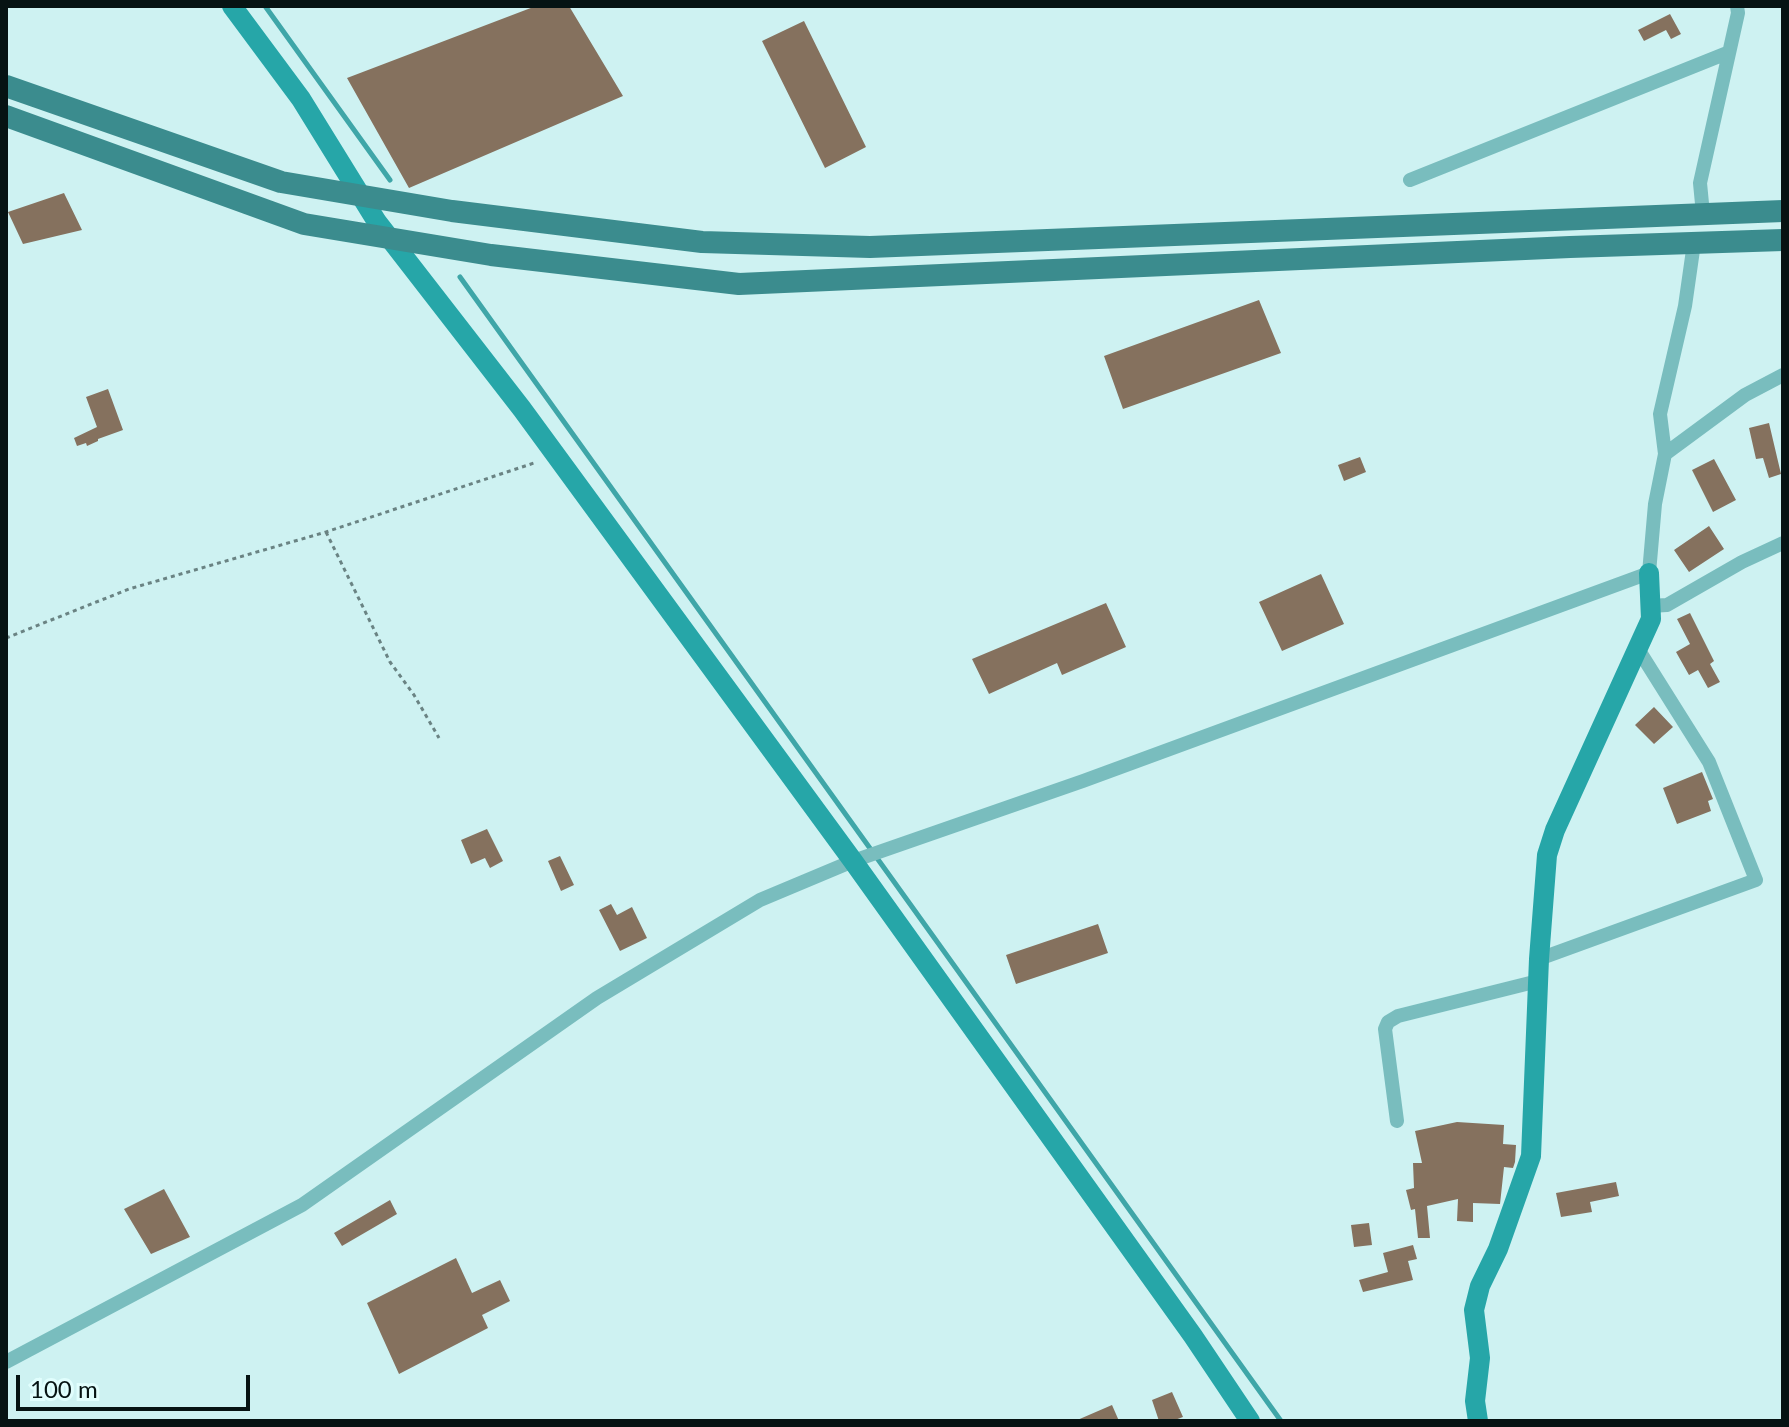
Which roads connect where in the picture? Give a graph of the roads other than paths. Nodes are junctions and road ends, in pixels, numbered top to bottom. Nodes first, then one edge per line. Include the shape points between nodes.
1 (232, 6) edge
2 (1737, 6) edge
3 (1727, 53) junction
4 (6, 86) edge
5 (6, 116) edge
6 (1410, 180) dead end
7 (361, 196) junction
8 (1783, 211) edge
9 (1703, 214) junction
10 (389, 238) junction
11 (1783, 240) edge
12 (1694, 243) junction
13 (1783, 375) edge
14 (1665, 454) junction
15 (1783, 543) edge
16 (1649, 573) junction
17 (1650, 606) junction
18 (1638, 649) junction
19 (853, 861) junction
20 (1539, 959) junction
21 (1538, 981) junction
22 (1397, 1121) dead end
23 (6, 1362) edge
24 (1250, 1421) edge
25 (1478, 1421) edge

1 - 7 street via 301,99
2 - 3 street
3 - 6 street
3 - 9 street via 1700,183
4 - 7 main road via 281,182
5 - 10 main road via 304,224
7 - 9 main road via 702,242 870,247
7 - 10 street
8 - 9 main road
10 - 12 main road via 739,284
10 - 19 street via 556,455
11 - 12 main road
12 - 14 street via 1660,414
13 - 14 street via 1745,395
14 - 16 street
15 - 17 street via 1667,605
16 - 17 street
16 - 19 street
17 - 18 street via 1651,619
18 - 20 street via 1547,855
18 - 20 street via 1709,762 1756,880
19 - 23 street via 760,900 597,998 302,1205
19 - 24 street
20 - 21 street
21 - 22 street via 1388,1022
21 - 25 street via 1531,1156 1474,1310 1480,1358

